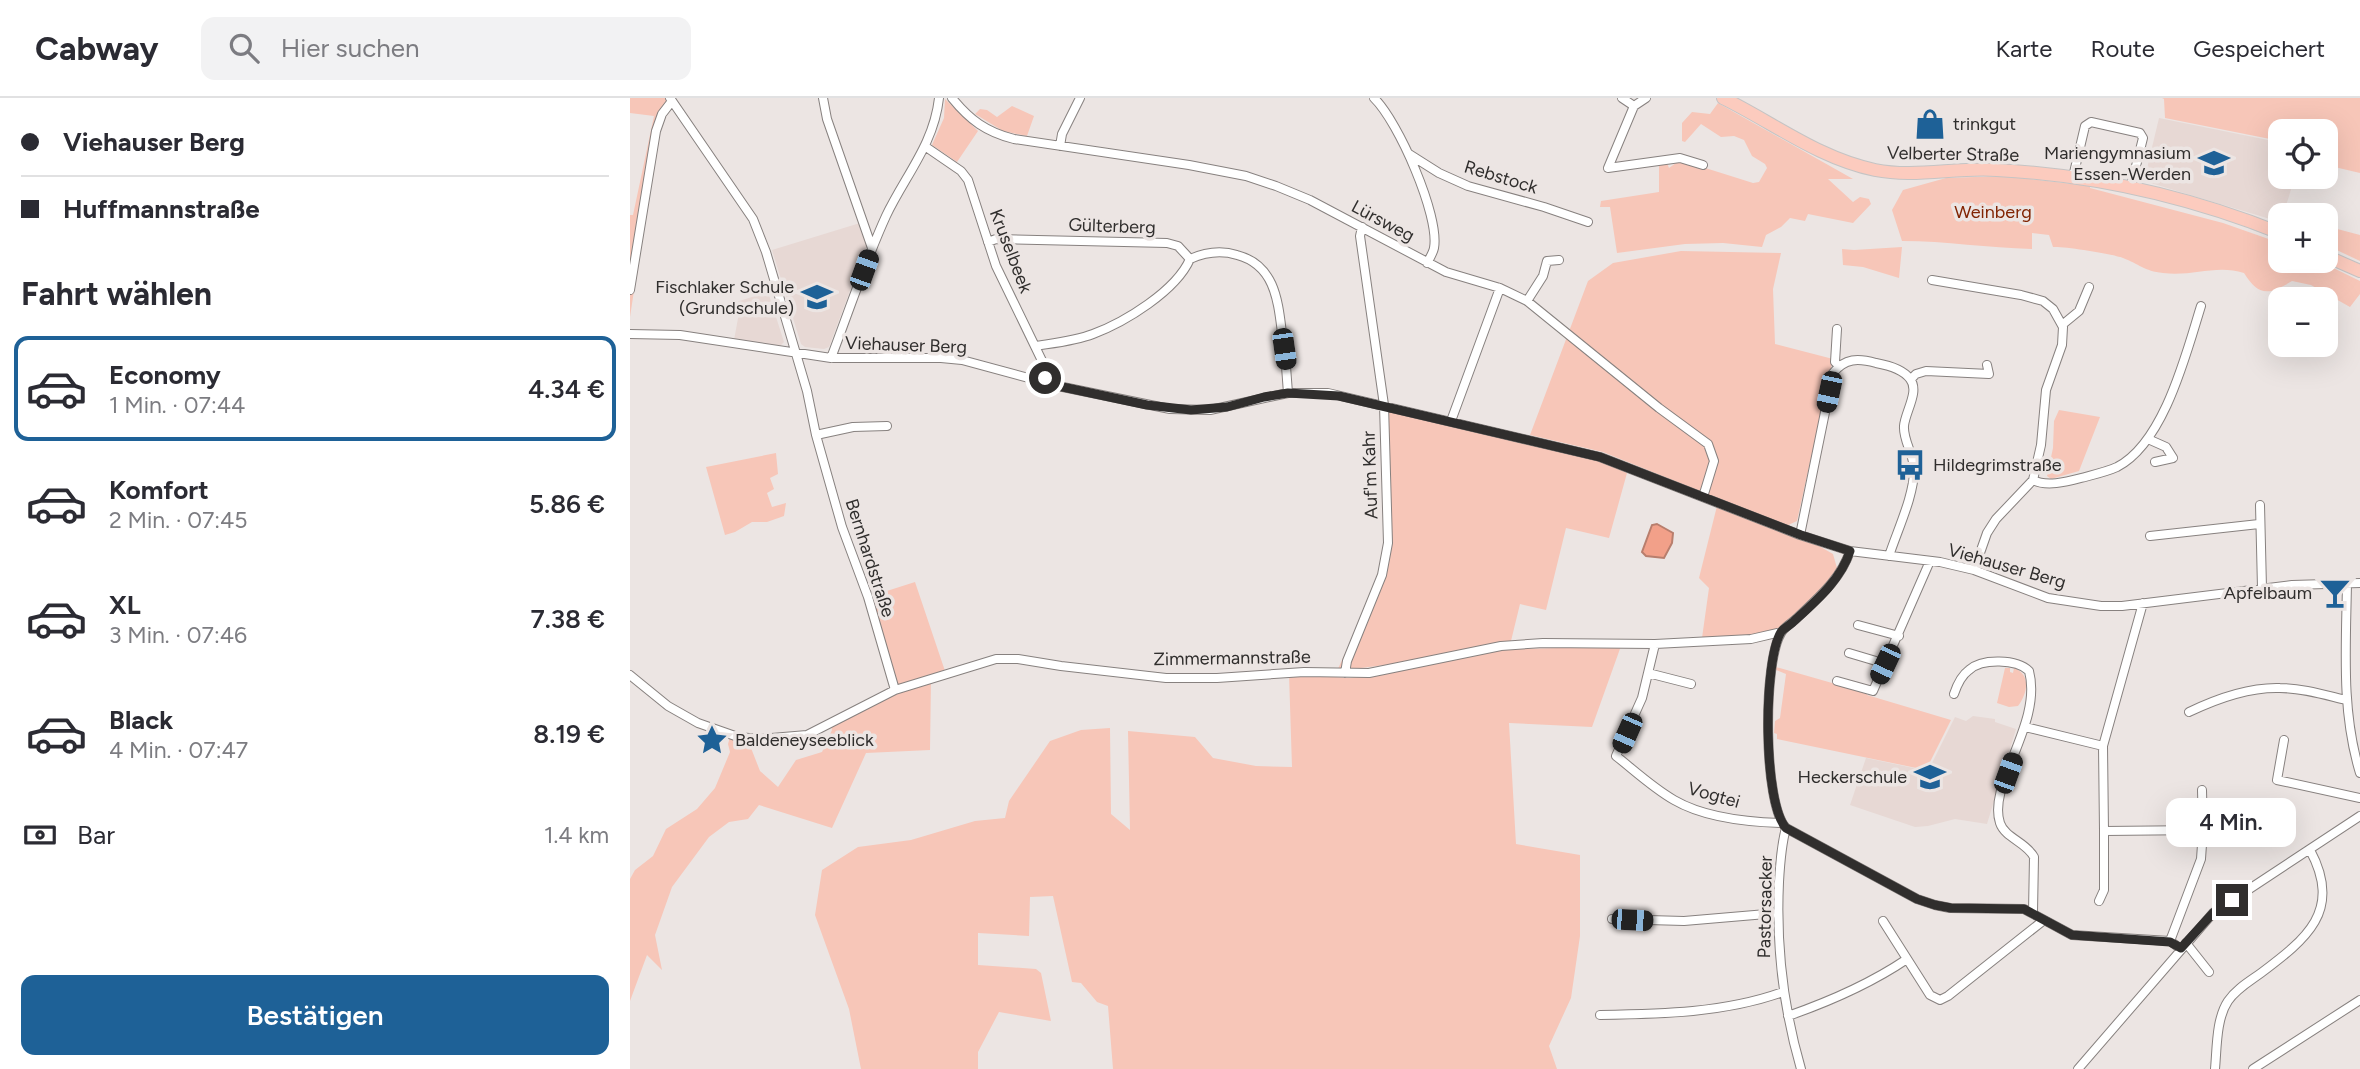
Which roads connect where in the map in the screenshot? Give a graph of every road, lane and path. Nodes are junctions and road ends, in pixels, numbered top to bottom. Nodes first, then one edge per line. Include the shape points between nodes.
1 (823, 98) edge
2 (939, 98) edge
3 (952, 98) edge
4 (1080, 98) edge
5 (1374, 98) edge
6 (1622, 98) edge
7 (1646, 98) edge
8 (1723, 98) edge
9 (671, 100) edge
10 (1634, 106) junction
11 (926, 146) junction
12 (1060, 146) junction
13 (1409, 154) junction
14 (1703, 165) dead end
15 (2073, 177) junction
16 (2131, 187) junction
17 (1588, 222) dead end
18 (1362, 228) junction
19 (2268, 229) edge
20 (988, 242) junction
21 (872, 248) junction
22 (1190, 259) junction
23 (1559, 260) dead end
24 (2338, 261) edge
25 (1427, 263) junction
26 (2360, 271) edge
27 (1932, 279) dead end
28 (2089, 287) dead end
29 (1500, 288) junction
30 (630, 290) edge
31 (1527, 301) junction
32 (2201, 306) dead end
33 (2062, 325) junction
34 (1837, 328) dead end
35 (630, 334) edge
36 (1035, 346) junction
37 (796, 354) junction
38 (831, 358) junction
39 (1987, 365) dead end
40 (1839, 366) junction
41 (1911, 379) junction
42 (1045, 382) junction
43 (1288, 393) junction
44 (1384, 405) junction
45 (1451, 421) junction
46 (887, 426) dead end
47 (816, 435) junction
48 (2148, 439) junction
49 (2155, 462) dead end
50 (2033, 480) junction
51 (1703, 496) junction
52 (2260, 505) dead end
53 (2259, 524) junction
54 (1801, 535) junction
55 (2150, 536) dead end
56 (1850, 551) junction
57 (1889, 556) junction
58 (1930, 561) junction
59 (1974, 570) junction
60 (2347, 583) junction
61 (2360, 583) edge
62 (2262, 588) junction
63 (2143, 603) junction
64 (1858, 625) dead end
65 (1781, 632) junction
66 (1899, 636) junction
67 (1655, 644) junction
68 (1849, 653) dead end
69 (1885, 664) junction
70 (1345, 673) junction
71 (1648, 673) junction
72 (630, 675) edge
73 (1837, 681) dead end
74 (1691, 684) dead end
75 (895, 690) junction
76 (1954, 694) dead end
77 (2346, 700) junction
78 (2189, 712) dead end
79 (2025, 727) junction
80 (2284, 740) dead end
81 (2103, 746) junction
82 (2360, 773) edge
83 (2202, 790) dead end
84 (2360, 798) edge
85 (2360, 816) edge
86 (1783, 826) junction
87 (2203, 830) junction
88 (2104, 831) junction
89 (2310, 850) junction
90 (2099, 901) dead end
91 (2033, 912) junction
92 (1778, 913) junction
93 (1612, 919) dead end
94 (2044, 920) junction
95 (1883, 921) dead end
96 (2170, 942) junction
97 (2183, 946) junction
98 (1907, 959) junction
99 (2209, 972) dead end
100 (1783, 992) junction
101 (2360, 1000) edge
102 (1600, 1014) dead end
103 (1788, 1016) junction
104 (1801, 1069) edge
105 (2078, 1069) edge
106 (2215, 1069) edge
107 (2253, 1069) edge

1 - 21 street
2 - 11 street
3 - 12 street, Lürsweg via 968,116 995,134
4 - 12 street
5 - 13 street
6 - 10 street
7 - 10 street
8 - 15 main road, Velberter Straße via 1807,145 1875,170 1990,169
9 - 30 street via 656,131
9 - 37 street, Bernhardstraße via 753,219
10 - 14 street via 1608,169 1681,158
11 - 20 street, Kruselbeek via 968,180
11 - 21 street
12 - 18 street, Lürsweg via 1246,176 1310,200
13 - 17 street, Rebstock via 1468,186
13 - 25 street via 1434,235
15 - 16 main road, Velberter Straße
15 - 16 street via 2085,126 2091,122 2140,133 2143,138
16 - 19 main road, Velberter Straße
18 - 25 street, Lürsweg
18 - 44 street, Auf'm Kahr
20 - 22 street, Gülterberg via 1167,243 1178,246
20 - 36 street, Kruselbeek
21 - 38 street
22 - 36 street via 1166,289 1117,322 1084,337
22 - 43 street via 1226,252 1256,262 1271,280 1280,312
23 - 31 street via 1547,261
24 - 26 main road
25 - 29 street, Lürsweg
27 - 33 street via 2043,301
28 - 33 street via 2079,311
29 - 31 street, Lürsweg
29 - 45 street
31 - 51 street, Lürsweg via 1708,444 1714,461
32 - 48 street
33 - 50 street via 2062,345 2045,397
34 - 40 street via 1835,362
35 - 37 street, Viehauser Berg via 680,335
36 - 42 street, Kruselbeek via 1046,369
37 - 38 street, Viehauser Berg
37 - 47 street, Bernhardstraße
38 - 42 street, Viehauser Berg via 962,360
39 - 41 street via 1989,374 1926,371
40 - 41 street via 1854,359 1871,361
40 - 54 street via 1833,373
41 - 57 street via 1904,434 1914,466 1913,483
42 - 43 street, Viehauser Berg via 1170,409 1210,410
43 - 44 street, Viehauser Berg via 1328,393
44 - 45 street, Viehauser Berg
44 - 70 street, Auf'm Kahr via 1386,558
45 - 51 street, Viehauser Berg via 1600,457
46 - 47 street
47 - 75 street, Bernhardstraße
48 - 49 street via 2166,447 2173,458
48 - 50 street via 2116,468 2045,484
50 - 59 street via 1996,519
51 - 54 street, Viehauser Berg
52 - 53 street
53 - 55 street
53 - 62 street
54 - 56 street, Viehauser Berg
56 - 57 street, Viehauser Berg
56 - 65 street via 1838,577
57 - 58 street, Viehauser Berg
58 - 59 street, Viehauser Berg
58 - 66 street
59 - 63 street, Viehauser Berg via 2048,598 2101,606
60 - 61 street, Viehauser Berg
60 - 62 street, Viehauser Berg
60 - 77 street
62 - 63 street, Viehauser Berg
63 - 81 street
64 - 66 street
65 - 67 street, Zimmermannstraße via 1751,639
65 - 86 street via 1768,697 1773,796
66 - 69 street
67 - 70 street, Zimmermannstraße via 1502,646 1369,673
67 - 71 street, Vogtei
68 - 69 street
69 - 73 street via 1873,691
70 - 75 street, Zimmermannstraße via 1166,678 996,659
71 - 74 street
71 - 86 street, Vogtei via 1616,756 1679,803 1720,816
72 - 75 street, Zimmermannstraße via 698,723 738,737 760,739 807,735
76 - 79 street via 1975,666 2020,664 2029,671 2032,682
77 - 78 street via 2280,688 2245,692
77 - 82 street
79 - 81 street
79 - 91 street via 2000,797 1999,818 2004,830 2034,857
80 - 84 street via 2277,780
81 - 88 street
83 - 87 street
85 - 89 street
86 - 91 street via 1926,902 1951,908
86 - 92 street, Pastorsacker
87 - 88 street
87 - 96 street via 2200,859
88 - 90 street via 2104,890
89 - 97 street via 2213,913
89 - 106 street via 2320,869 2322,887 2313,927 2229,1000 2223,1011
91 - 94 street
92 - 93 street via 1684,921
92 - 100 street, Pastorsacker
94 - 96 street via 2072,935
94 - 98 street via 1948,996 1938,999 1930,995
95 - 98 street
96 - 97 street
97 - 99 street
97 - 105 street
98 - 103 street via 1836,999
100 - 102 street via 1670,1013
100 - 103 street, Pastorsacker
101 - 107 street
103 - 104 street, Pastorsacker

